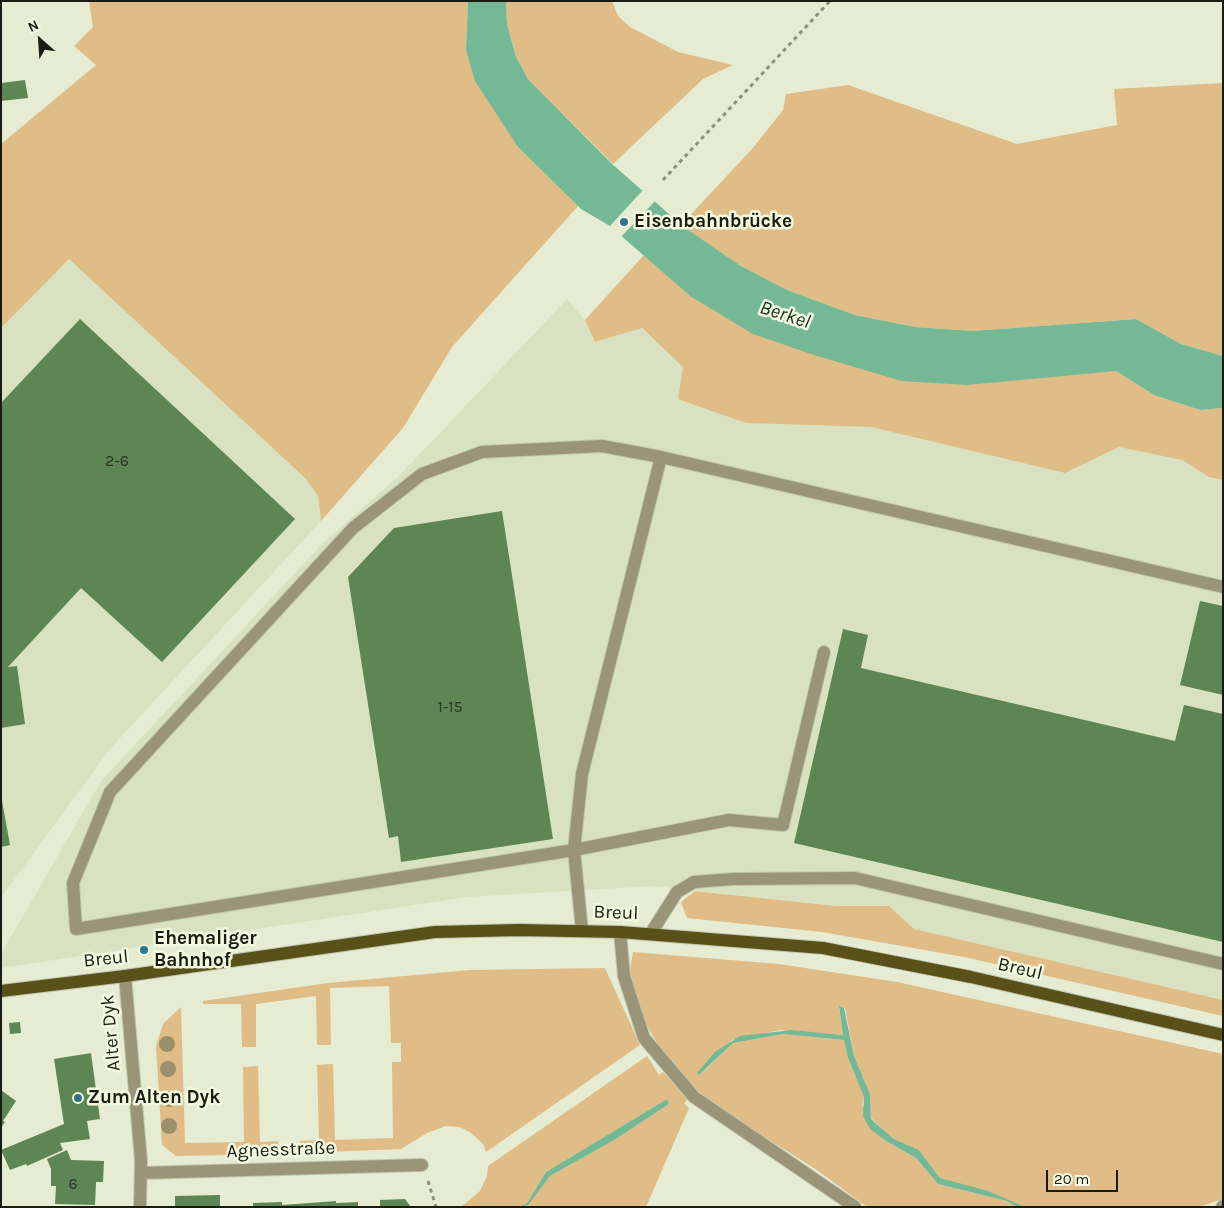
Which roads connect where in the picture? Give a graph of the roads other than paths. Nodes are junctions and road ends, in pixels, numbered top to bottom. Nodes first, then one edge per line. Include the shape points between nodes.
1 (661, 458) junction
2 (1223, 587) edge
3 (824, 652) dead end
4 (574, 850) junction
5 (582, 931) junction
6 (620, 932) junction
7 (651, 933) junction
8 (1223, 964) edge
9 (125, 976) junction
10 (1, 991) edge
11 (1223, 1035) edge
12 (422, 1165) road end
13 (141, 1173) junction
14 (140, 1207) edge
15 (856, 1207) edge

1 - 2 street
1 - 4 street via 582,774
1 - 4 street via 602,446 482,452 422,474 353,528 110,792 72,883 76,929
3 - 4 street via 783,825 729,820
4 - 5 street
5 - 6 main road, Breul
5 - 9 main road, Breul via 435,932
6 - 7 main road, Breul
6 - 15 street via 624,976 644,1038 694,1097
7 - 8 street via 677,892 694,882 855,878
7 - 11 main road, Breul via 823,948 970,977
9 - 10 main road, Breul
9 - 13 street, Alter Dyk
12 - 13 street, Agnesstraße
13 - 14 street, Alter Dyk

